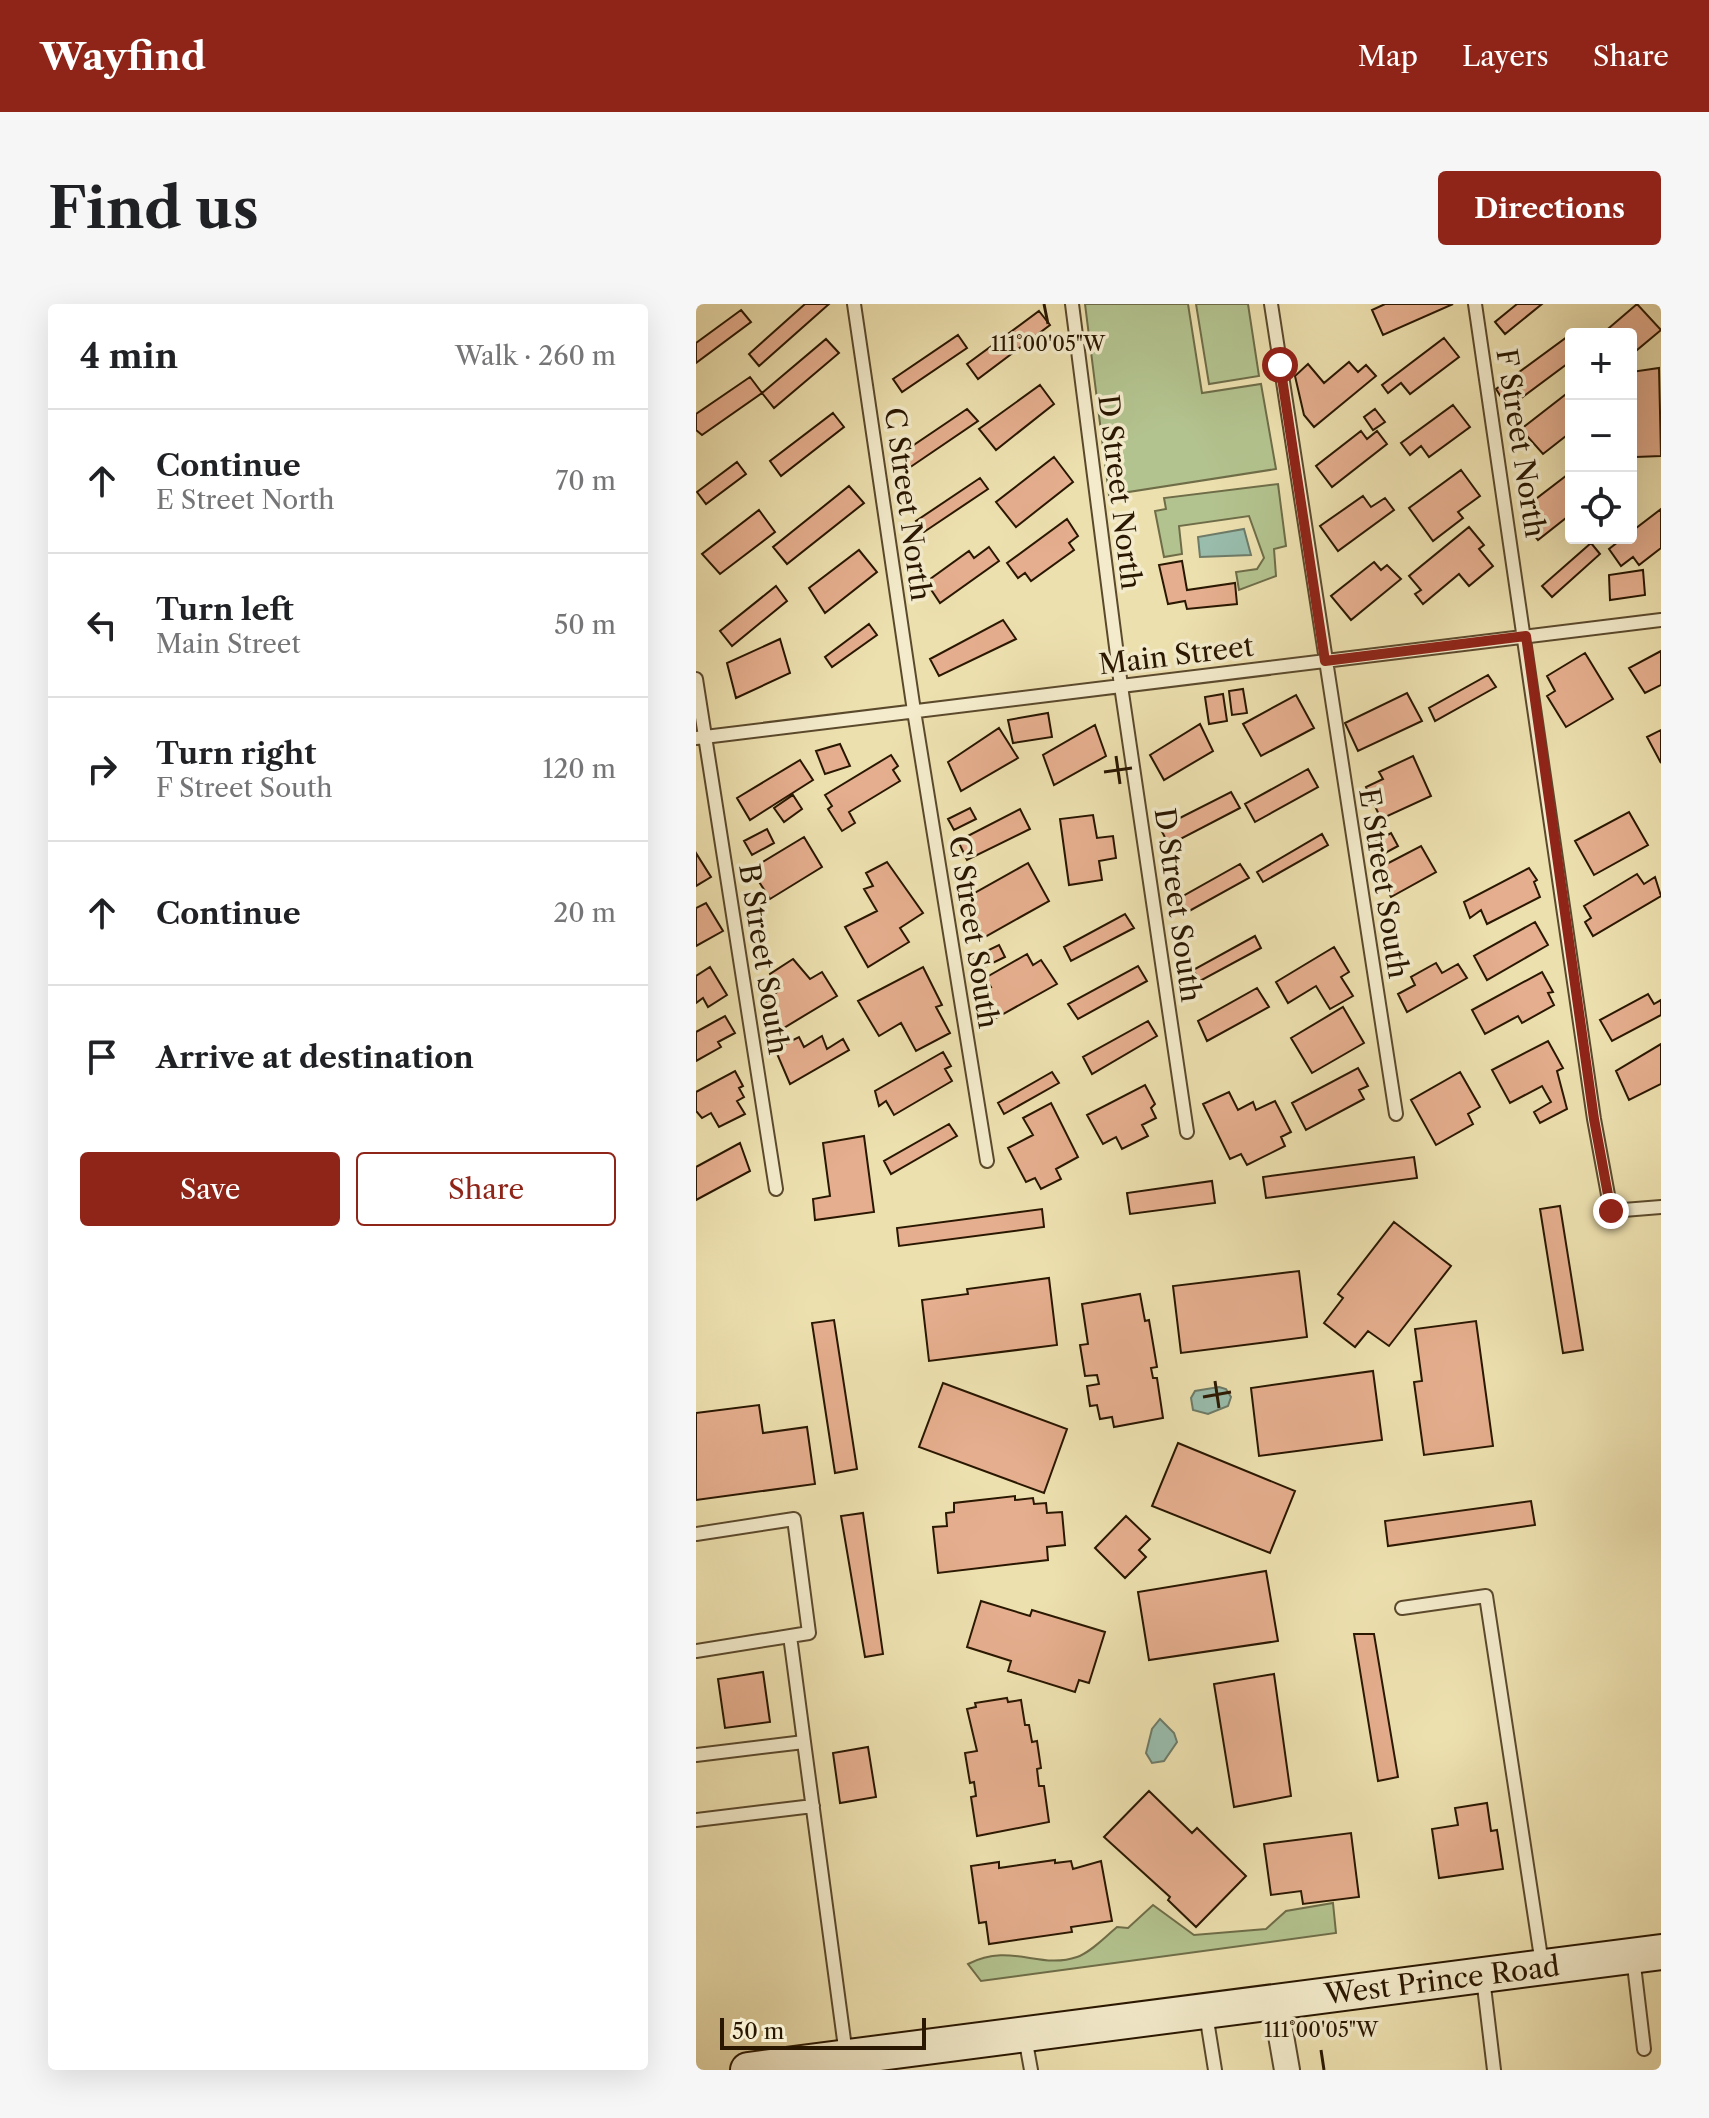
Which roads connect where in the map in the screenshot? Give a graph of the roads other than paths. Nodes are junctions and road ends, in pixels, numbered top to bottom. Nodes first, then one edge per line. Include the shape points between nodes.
1 (854, 304) edge
2 (1072, 304) edge
3 (1271, 304) edge
4 (1475, 304) edge
5 (1661, 620) edge
6 (1526, 636) junction
7 (1325, 661) junction
8 (696, 679) edge
9 (1121, 686) junction
10 (914, 711) junction
11 (700, 737) edge
12 (1396, 1114) dead end
13 (1187, 1132) dead end
14 (987, 1161) dead end
15 (776, 1189) dead end
16 (1661, 1207) edge
17 (696, 1534) edge
18 (1402, 1608) dead end
19 (790, 1636) junction
20 (696, 1651) edge
21 (804, 1742) junction
22 (696, 1755) edge
23 (813, 1806) junction
24 (696, 1820) edge
25 (1647, 1954) edge
26 (1543, 1968) junction
27 (1482, 1975) junction
28 (1275, 2001) junction
29 (1205, 2010) junction
30 (1025, 2034) junction
31 (1644, 2049) dead end
32 (868, 2060) edge
33 (748, 2070) edge
34 (1031, 2070) edge
35 (1215, 2070) edge
36 (1287, 2070) edge
37 (1494, 2070) edge

1 - 10 lane, C Street North
2 - 9 lane, D Street North
3 - 7 lane, E Street South
4 - 6 lane, F Street North
5 - 6 lane, Main Street
6 - 7 lane, Main Street
6 - 16 lane, F Street North via 1611,1211
7 - 9 lane, Main Street
7 - 12 lane, E Street South
8 - 11 lane, B Street South
9 - 10 lane, Main Street
9 - 13 lane, D Street South
10 - 11 lane, Main Street
10 - 14 lane, C Street South
11 - 15 lane, B Street South
17 - 19 lane via 794,1519 809,1633
18 - 26 lane via 1486,1596
19 - 20 lane
19 - 21 lane
21 - 22 lane
21 - 23 lane
23 - 24 lane
23 - 32 lane
25 - 26 main road, West Prince Road
25 - 31 lane
26 - 27 main road, West Prince Road
27 - 28 main road, West Prince Road
27 - 37 lane
28 - 29 main road, West Prince Road
28 - 36 street
29 - 30 main road, West Prince Road
29 - 35 lane
30 - 32 main road, West Prince Road
30 - 34 lane
32 - 33 main road, West Prince Road

